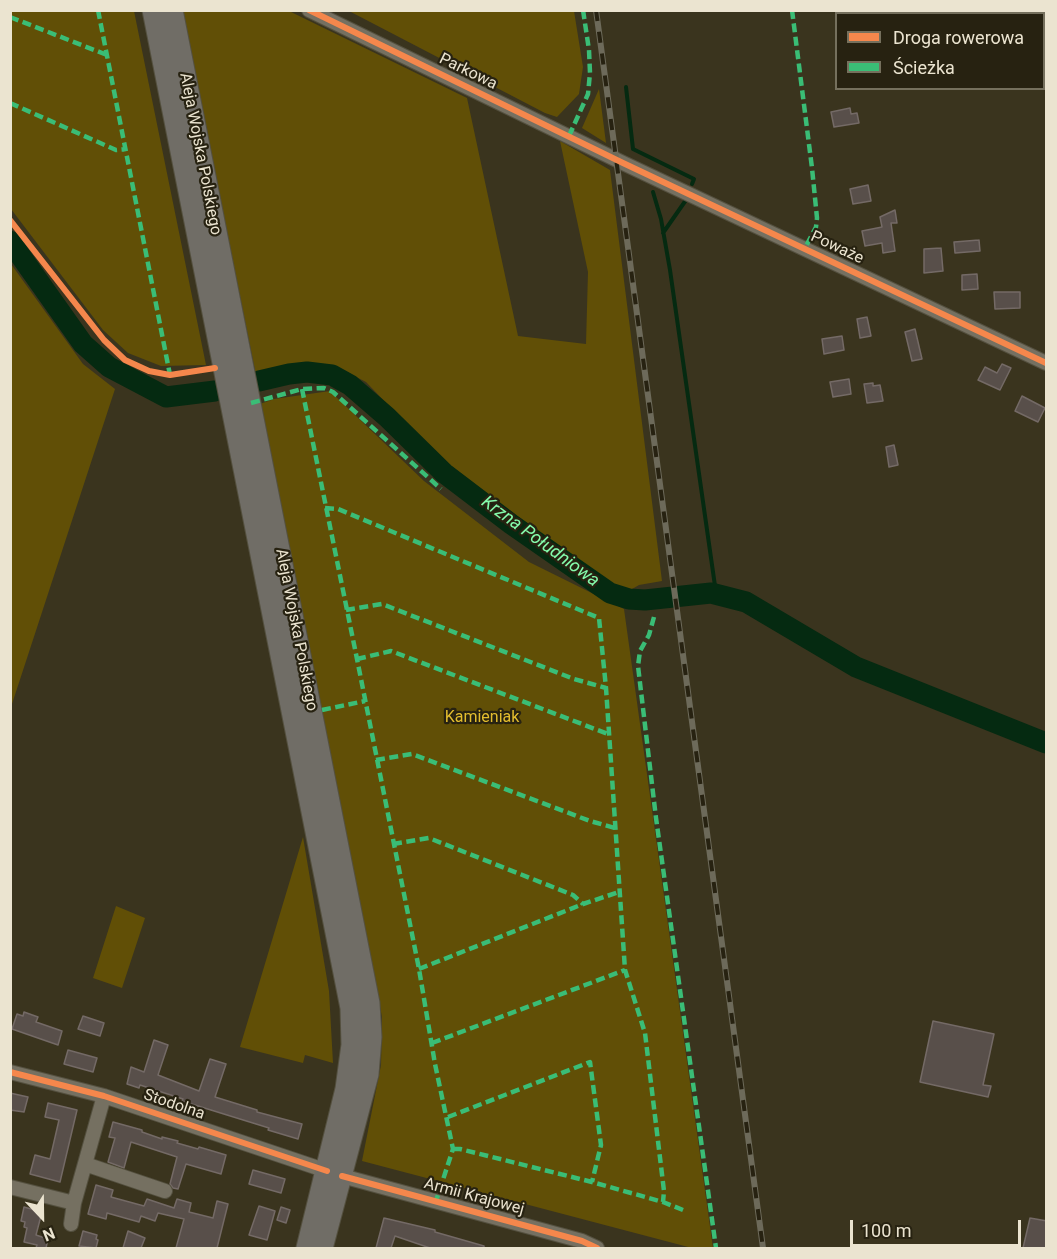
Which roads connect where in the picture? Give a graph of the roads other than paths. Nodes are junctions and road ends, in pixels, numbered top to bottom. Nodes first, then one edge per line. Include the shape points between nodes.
1 (153, 10) edge
2 (172, 10) edge
3 (309, 10) edge
4 (616, 159) joint
5 (1047, 363) edge
6 (10, 1072) edge
7 (104, 1096) junction
8 (85, 1164) junction
9 (334, 1173) junction
10 (10, 1187) edge
11 (165, 1191) dead end
12 (74, 1203) junction
13 (70, 1224) dead end
14 (307, 1248) edge
15 (322, 1248) edge
16 (597, 1248) edge

1 - 9 main road, Aleja Wojska Polskiego via 350,999 349,1072 337,1132
2 - 9 main road, Aleja Wojska Polskiego via 368,990 368,1074
3 - 4 street, Parkowa
4 - 5 street, Poważe
6 - 7 street, Stodolna
7 - 8 street
7 - 9 street, Stodolna
8 - 11 street
8 - 12 street
9 - 14 main road, Aleja Wojska Polskiego
9 - 15 main road, Aleja Wojska Polskiego
9 - 16 street, Armii Krajowej via 582,1240
10 - 12 street
12 - 13 street

